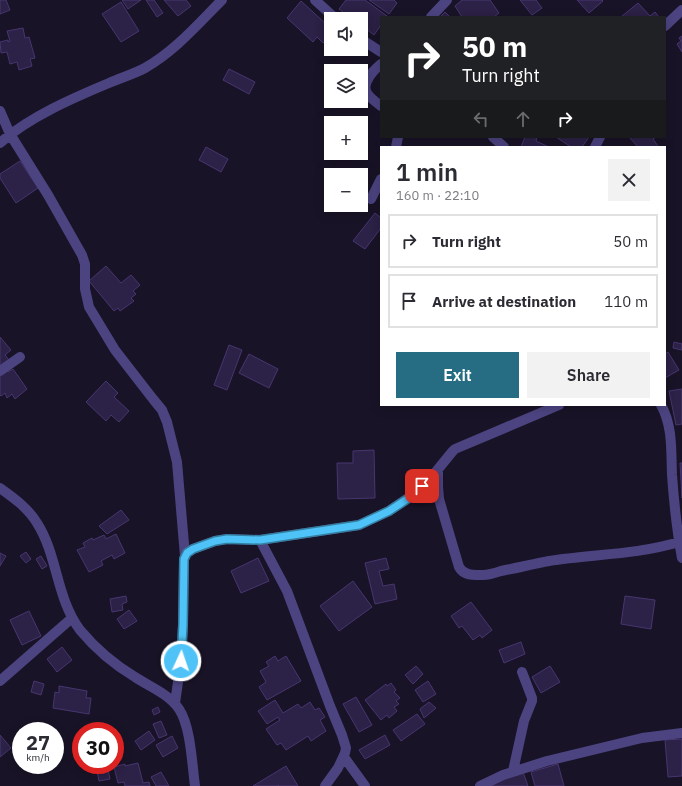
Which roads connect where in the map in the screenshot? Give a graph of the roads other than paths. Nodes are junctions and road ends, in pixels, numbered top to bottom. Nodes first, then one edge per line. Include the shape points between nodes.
1 (222, 0) edge
2 (315, 0) edge
3 (447, 0) edge
4 (682, 10) edge
5 (328, 12) edge
6 (432, 16) edge
7 (666, 25) edge
8 (368, 44) edge
9 (380, 51) edge
10 (380, 65) edge
11 (380, 105) edge
12 (0, 111) edge
13 (10, 134) junction
14 (494, 138) edge
15 (0, 143) edge
16 (503, 146) edge
17 (380, 181) edge
18 (371, 199) dead end
19 (20, 357) dead end
20 (0, 372) edge
21 (557, 406) edge
22 (661, 406) edge
23 (438, 470) junction
24 (0, 488) edge
25 (260, 540) junction
26 (679, 542) junction
27 (185, 556) junction
28 (682, 558) edge
29 (72, 618) junction
30 (522, 672) dead end
31 (0, 681) edge
32 (175, 703) junction
33 (682, 733) edge
34 (344, 757) junction
35 (513, 771) junction
36 (195, 786) edge
37 (325, 786) edge
38 (365, 786) edge
39 (480, 786) edge

1 - 13 street via 175,47 144,68 36,117
2 - 5 street
3 - 6 street
4 - 7 street
8 - 9 street
10 - 11 street via 372,72 366,87 367,93
12 - 13 street
13 - 15 street
13 - 27 street via 82,255 89,307 115,350 162,410 167,422 177,462
14 - 16 street
17 - 18 street
19 - 20 street
21 - 23 street via 455,449
22 - 26 street via 669,424
23 - 25 street via 415,494 389,511 359,525
23 - 26 street via 439,499 461,570 467,574 484,576 539,563 664,547
24 - 29 street via 24,507 38,524
25 - 27 street via 215,541 193,549
25 - 34 street via 284,585 301,627 342,735 346,748
26 - 28 street
27 - 32 street via 181,661
29 - 31 street
29 - 32 street via 90,641 116,664
30 - 35 street via 532,701 524,721
32 - 36 street via 183,717
33 - 35 street via 642,738
34 - 37 street
34 - 38 street
35 - 39 street

